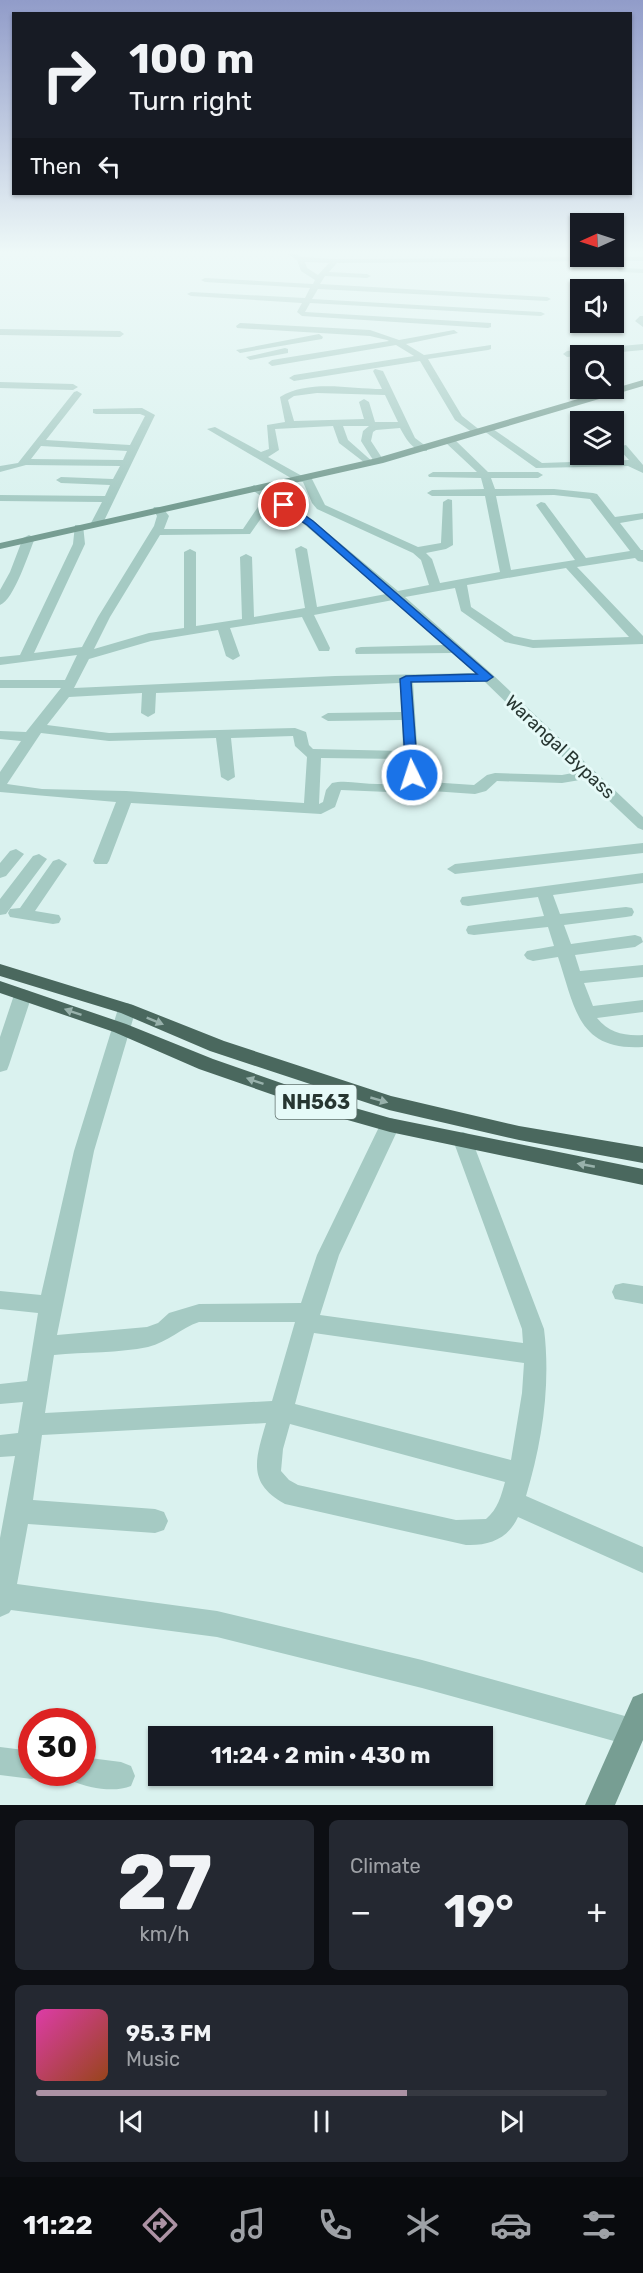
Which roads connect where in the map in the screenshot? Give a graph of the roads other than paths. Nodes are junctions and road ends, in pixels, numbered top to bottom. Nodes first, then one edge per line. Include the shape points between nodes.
1 (259, 337) edge
2 (302, 337) edge
3 (319, 337) edge
4 (388, 337) edge
5 (390, 337) joint
6 (304, 340) junction
7 (466, 340) dead end
8 (230, 342) dead end
9 (315, 347) junction
10 (488, 347) dead end
11 (643, 347) edge
12 (409, 349) junction
13 (240, 350) dead end
14 (326, 354) junction
15 (567, 354) dead end
16 (250, 357) dead end
17 (422, 357) junction
18 (338, 362) junction
19 (272, 363) dead end
20 (350, 368) junction
21 (282, 370) dead end
22 (378, 371) dead end
23 (330, 372) junction
24 (294, 378) dead end
25 (340, 378) dead end
26 (643, 383) edge
27 (0, 385) edge
28 (388, 392) junction
29 (364, 402) dead end
30 (96, 411) dead end
31 (337, 423) junction
32 (290, 424) junction
33 (375, 425) junction
34 (404, 425) junction
35 (212, 429) dead end
36 (481, 430) junction
37 (450, 441) junction
38 (39, 443) junction
39 (135, 448) junction
40 (423, 449) junction
41 (624, 449) edge
42 (261, 456) junction
43 (24, 462) junction
44 (374, 462) junction
45 (70, 463) junction
46 (128, 464) junction
47 (546, 467) junction
48 (640, 467) edge
49 (0, 469) edge
50 (434, 475) dead end
51 (485, 475) junction
52 (538, 475) dead end
53 (303, 478) junction
54 (61, 480) junction
55 (117, 482) junction
56 (563, 483) junction
57 (255, 488) junction
58 (491, 492) junction
59 (432, 493) dead end
60 (0, 498) edge
61 (51, 498) junction
62 (271, 498) junction
63 (108, 499) junction
64 (448, 502) dead end
65 (541, 505) dead end
66 (159, 509) junction
67 (643, 516) edge
68 (613, 521) junction
69 (97, 523) junction
70 (79, 526) junction
71 (156, 532) junction
72 (29, 538) junction
73 (0, 546) edge
74 (302, 549) dead end
75 (417, 551) junction
76 (190, 552) dead end
77 (641, 556) edge
78 (246, 557) dead end
79 (583, 562) junction
80 (569, 565) junction
81 (506, 573) junction
82 (460, 582) junction
83 (435, 586) junction
84 (394, 594) junction
85 (0, 601) edge
86 (309, 612) junction
87 (249, 620) junction
88 (222, 625) junction
89 (190, 629) junction
90 (641, 640) edge
91 (324, 648) dead end
92 (456, 649) junction
93 (361, 651) dead end
94 (84, 654) junction
95 (233, 656) dead end
96 (25, 657) junction
97 (0, 661) edge
98 (487, 677) junction
99 (406, 679) junction
100 (0, 684) edge
101 (67, 688) junction
102 (149, 688) junction
103 (148, 713) dead end
104 (408, 716) junction
105 (328, 717) dead end
106 (34, 733) junction
107 (224, 734) junction
108 (0, 735) edge
109 (314, 754) junction
110 (411, 755) junction
111 (589, 774) junction
112 (228, 777) dead end
113 (1, 780) edge
114 (403, 785) junction
115 (126, 796) junction
116 (643, 807) edge
117 (311, 809) junction
118 (627, 809) junction
119 (643, 825) edge
120 (643, 848) edge
121 (16, 854) dead end
122 (39, 859) dead end
123 (101, 861) dead end
124 (59, 864) dead end
125 (455, 869) dead end
126 (0, 873) edge
127 (643, 878) edge
128 (544, 892) junction
129 (468, 901) dead end
130 (0, 910) edge
131 (626, 912) dead end
132 (24, 914) junction
133 (53, 919) dead end
134 (555, 921) junction
135 (474, 930) dead end
136 (635, 941) dead end
137 (566, 951) junction
138 (533, 955) dead end
139 (0, 970) edge
140 (643, 971) edge
141 (574, 978) junction
142 (0, 987) edge
143 (23, 995) junction
144 (643, 1006) edge
145 (586, 1013) junction
146 (124, 1019) junction
147 (643, 1041) edge
148 (0, 1065) edge
149 (390, 1125) junction
150 (463, 1140) junction
151 (643, 1155) edge
152 (643, 1177) edge
153 (0, 1300) edge
154 (50, 1305) junction
155 (308, 1317) junction
156 (43, 1346) junction
157 (536, 1354) junction
158 (36, 1391) junction
159 (0, 1394) edge
160 (281, 1411) junction
161 (30, 1434) junction
162 (0, 1446) edge
163 (519, 1474) junction
164 (513, 1503) junction
165 (18, 1512) junction
166 (155, 1521) dead end
167 (643, 1560) edge
168 (1, 1598) edge
169 (638, 1719) edge
170 (0, 1761) edge
171 (18, 1763) edge
172 (96, 1773) edge
173 (121, 1776) dead end
174 (600, 1805) edge

1 - 8 street
2 - 6 street
3 - 6 street
4 - 9 street
5 - 12 street
5 - 14 street
6 - 9 street
6 - 13 street
7 - 12 street
9 - 14 street
9 - 16 street
10 - 17 street
11 - 15 street
12 - 17 street
12 - 18 street
14 - 18 street
14 - 19 street
17 - 20 street
17 - 36 street via 458,418
18 - 20 street
18 - 21 street
20 - 23 street
22 - 28 street
23 - 24 street
23 - 25 street
26 - 36 main road
27 - 38 street via 75,391
28 - 32 street via 287,395 283,399
28 - 34 street
29 - 33 street
30 - 39 street via 150,414
31 - 32 street
31 - 33 street
31 - 44 street via 343,441
32 - 42 street via 270,427 274,450
33 - 34 street
33 - 44 street via 368,431 366,441
34 - 40 street via 413,443
35 - 42 street
36 - 37 main road
36 - 47 street
37 - 40 main road
37 - 51 street
38 - 39 street
38 - 43 street
39 - 46 street
40 - 44 main road
41 - 48 street
42 - 53 street
43 - 45 street
43 - 49 street via 18,467
44 - 53 main road
45 - 46 street
45 - 54 street
46 - 55 street
47 - 48 street
47 - 56 street
50 - 51 street
51 - 52 street
51 - 58 street
53 - 57 main road
53 - 75 street via 321,507
54 - 55 street
54 - 61 street
55 - 63 street
56 - 58 street
56 - 68 street via 593,496
57 - 62 street, Warangal Bypass
57 - 66 main road
58 - 59 street
58 - 81 street
60 - 61 street
61 - 63 street
62 - 71 street via 246,532
62 - 84 street, Warangal Bypass via 310,523
63 - 69 street
64 - 75 street via 447,544
65 - 79 street
66 - 69 main road
66 - 71 street via 163,516
67 - 68 street
68 - 77 street
69 - 70 main road
70 - 72 main road
70 - 96 street via 79,544
71 - 94 street
72 - 73 main road
72 - 85 street
74 - 86 street
75 - 83 street via 426,559
76 - 89 street
77 - 79 street
78 - 87 street
79 - 80 street
80 - 81 street
80 - 90 street
81 - 82 street
82 - 83 street
82 - 90 street via 465,608 510,639 533,644
83 - 84 street
84 - 86 street
84 - 92 street, Warangal Bypass
86 - 87 street
86 - 91 street
87 - 88 street
88 - 89 street
88 - 95 street
89 - 94 street
92 - 93 street
92 - 98 street, Warangal Bypass
94 - 96 street
94 - 101 street
96 - 97 street
98 - 99 street
98 - 111 street, Warangal Bypass
99 - 102 street
99 - 104 street
100 - 101 street
101 - 102 street
101 - 106 street
102 - 103 street
104 - 105 street
104 - 110 street
106 - 107 street via 109,737
106 - 108 street
106 - 113 street
107 - 109 street via 295,732 301,735 304,750
107 - 112 street
109 - 110 street
109 - 117 street
110 - 114 street via 412,775
111 - 114 street via 569,779 495,777 475,790
111 - 118 street, Warangal Bypass
113 - 115 street via 42,793
114 - 117 street via 337,786 330,804
115 - 117 street
115 - 123 street
116 - 118 street
118 - 119 street, Warangal Bypass
118 - 120 street
120 - 125 street
121 - 126 street
122 - 130 street
124 - 132 street
127 - 128 street
128 - 129 street
128 - 134 street
130 - 132 street
131 - 134 street
132 - 133 street
134 - 135 street
134 - 137 street
136 - 137 street
137 - 138 street
137 - 141 street
139 - 146 highway, NH563
140 - 141 street
141 - 145 street
142 - 143 highway, NH563
146 -> 143 highway, NH563
143 - 148 street
144 - 145 street
145 - 147 street via 593,1026 615,1040
149 -> 146 highway, NH563 via 206,1064
146 -> 151 highway, NH563 via 389,1102 519,1133
146 - 154 street via 84,1151
149 - 150 highway, NH563
149 - 155 street via 328,1255
152 -> 150 highway, NH563
150 - 157 street via 533,1329
153 - 154 street
154 - 156 street
155 - 156 street via 199,1314 177,1320 166,1330 148,1337
155 - 157 street via 402,1337
155 - 160 street
156 - 158 street
157 - 163 street
158 - 159 street
158 - 161 street
160 - 161 street
160 - 163 street
160 - 164 street via 268,1476 274,1485 294,1496 471,1534 498,1527
161 - 162 street
161 - 165 street
163 - 164 street
164 - 167 street
165 - 166 street
165 - 168 street
168 - 169 street via 217,1624 422,1674
169 - 174 main road
170 - 171 street
172 - 173 street

